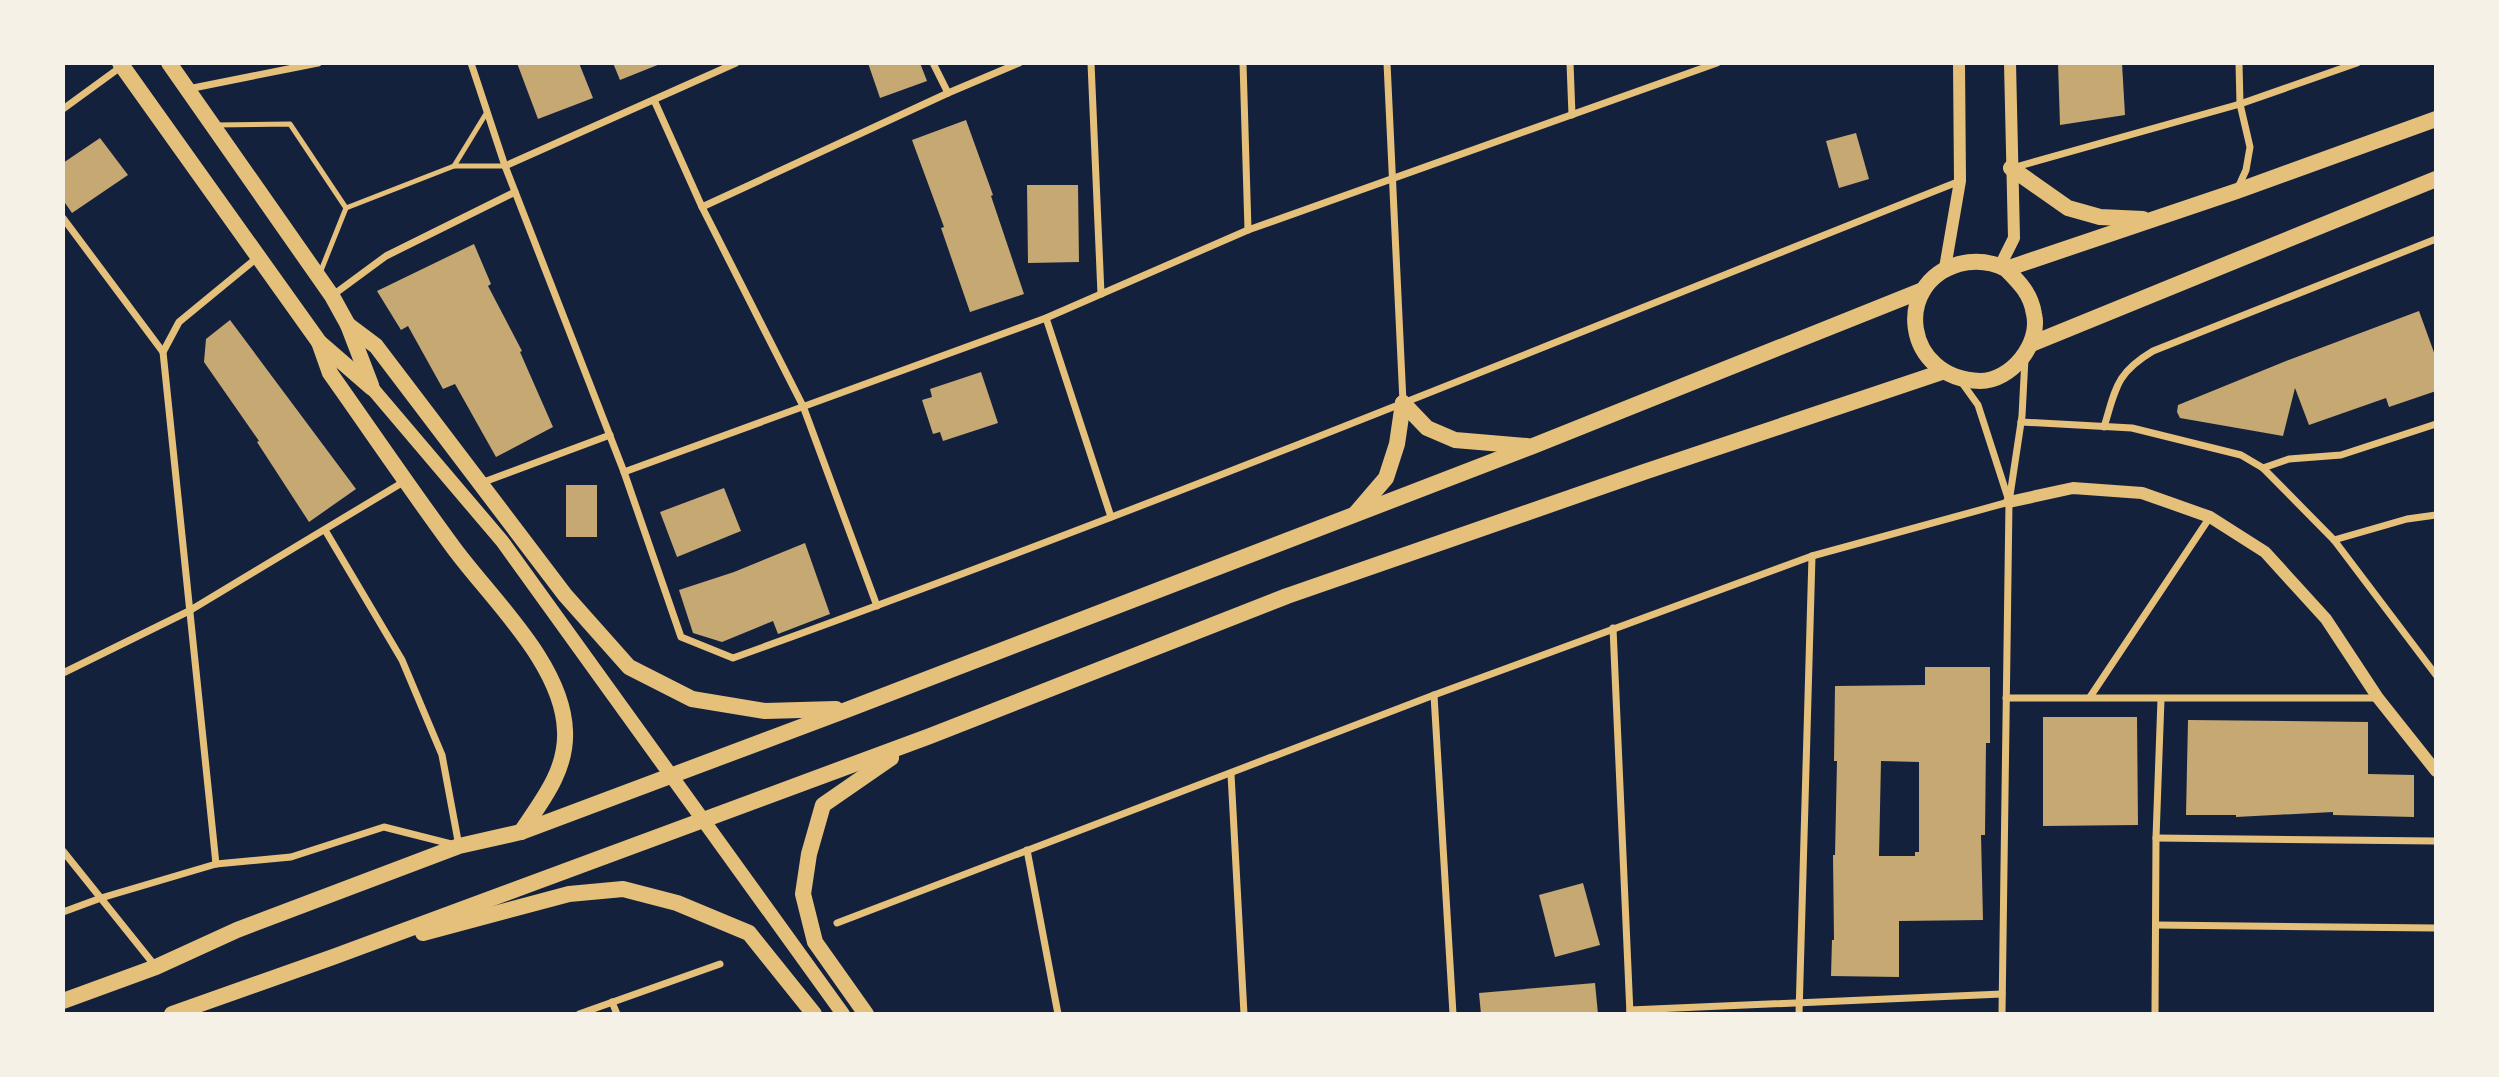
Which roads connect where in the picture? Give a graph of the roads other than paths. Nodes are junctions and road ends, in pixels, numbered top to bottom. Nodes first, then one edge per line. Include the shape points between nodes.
1 (169, 63) edge
2 (318, 63) edge
3 (471, 63) edge
4 (736, 63) edge
5 (933, 63) edge
6 (1019, 63) edge
7 (1091, 63) edge
8 (1242, 63) edge
9 (1387, 63) edge
10 (1570, 63) edge
11 (1717, 63) edge
12 (1959, 63) edge
13 (2010, 63) edge
14 (2239, 63) edge
15 (2357, 63) edge
16 (121, 64) edge
17 (187, 89) junction
18 (948, 93) junction
19 (654, 100) junction
20 (2240, 104) junction
21 (63, 109) edge
22 (487, 112) junction
23 (1572, 115) junction
24 (2436, 119) edge
25 (212, 125) junction
26 (454, 166) junction
27 (505, 166) junction
28 (2011, 168) junction
29 (1391, 177) junction
30 (2436, 179) edge
31 (1960, 181) junction
32 (2237, 191) junction
33 (515, 192) junction
34 (702, 207) junction
35 (346, 208) junction
36 (63, 218) edge
37 (2152, 220) junction
38 (1248, 230) junction
39 (2436, 239) edge
40 (258, 256) junction
41 (1945, 268) junction
42 (2003, 268) junction
43 (318, 276) junction
44 (1923, 290) junction
45 (1101, 294) junction
46 (332, 296) junction
47 (1046, 318) junction
48 (348, 325) junction
49 (319, 342) junction
50 (2028, 349) junction
51 (163, 352) junction
52 (1942, 372) junction
53 (1960, 380) junction
54 (372, 388) junction
55 (1403, 403) junction
56 (803, 406) junction
57 (2021, 422) junction
58 (2436, 424) edge
59 (2104, 427) junction
60 (610, 435) junction
61 (1533, 446) junction
62 (2263, 468) junction
63 (624, 472) junction
64 (405, 481) junction
65 (480, 483) junction
66 (2009, 502) junction
67 (2436, 515) edge
68 (1354, 516) junction
69 (1111, 517) junction
70 (2210, 517) junction
71 (325, 530) junction
72 (2334, 540) junction
73 (1812, 556) junction
74 (877, 606) junction
75 (189, 611) junction
76 (1613, 628) junction
77 (63, 673) edge
78 (2436, 675) edge
79 (1434, 695) junction
80 (2091, 697) junction
81 (2006, 698) junction
82 (2378, 698) junction
83 (2161, 699) junction
84 (849, 709) junction
85 (930, 736) junction
86 (2436, 771) edge
87 (1231, 774) junction
88 (521, 832) junction
89 (2156, 838) junction
90 (2436, 841) edge
91 (459, 846) junction
92 (1027, 850) junction
93 (63, 851) edge
94 (216, 864) junction
95 (101, 898) junction
96 (63, 912) edge
97 (837, 923) dead end
98 (2156, 925) junction
99 (2436, 928) edge
100 (333, 957) junction
101 (720, 964) dead end
102 (156, 967) junction
103 (2002, 994) junction
104 (63, 1001) edge
105 (612, 1002) junction
106 (1798, 1004) junction
107 (1630, 1012) edge
108 (172, 1014) edge
109 (579, 1014) edge
110 (617, 1014) edge
111 (814, 1014) edge
112 (843, 1014) edge
113 (866, 1014) edge
114 (1058, 1014) edge
115 (1244, 1014) edge
116 (1453, 1014) edge
117 (1798, 1014) edge
118 (2002, 1014) edge
119 (2155, 1014) edge

1 - 17 highway
2 - 17 street
3 - 22 street
4 - 19 street
5 - 18 street
6 - 18 street
7 - 45 street
8 - 38 street
9 - 29 street
10 - 23 street
11 - 23 street
12 - 31 street
13 - 28 street
14 - 20 street
15 - 20 street
16 - 21 street
16 - 40 highway
17 - 25 highway
18 - 34 street
19 - 27 street
19 - 34 street
20 - 28 street
20 - 32 street via 2250,147
22 - 26 lane
22 - 27 street
23 - 29 street
24 - 32 highway
25 - 35 lane via 290,124
25 - 43 highway
26 - 27 lane
26 - 35 lane
27 - 33 street
28 - 37 highway via 2068,208 2099,217
28 - 42 street via 2014,238
29 - 38 street
29 - 55 street
30 - 50 highway
31 - 41 street
31 - 55 street
32 - 37 highway
33 - 46 street via 386,256
33 - 60 street
34 - 56 street
35 - 43 lane
36 - 51 street
37 - 42 highway
38 - 45 street
39 - 59 street via 2153,351 2120,377
40 - 49 highway
40 - 51 street via 179,322
41 - 42 highway via 1973,261
41 - 44 highway
42 - 50 highway via 2026,289 2035,316
43 - 46 highway
44 - 52 highway via 1914,319 1921,349
44 - 61 highway
45 - 47 street
46 - 48 highway
47 - 56 street
47 - 69 street
48 - 54 highway
48 - 65 highway via 376,346
49 - 54 highway
49 - 64 highway via 330,373
50 - 53 highway via 2008,372 1984,381
50 - 57 street
51 - 75 street
52 - 53 highway
52 - 85 highway via 1287,596
53 - 66 street via 1978,405
54 - 112 main road via 502,541
55 - 61 highway via 1427,428 1455,440
55 - 68 highway via 1386,478
55 - 69 street
56 - 63 street
56 - 74 street
57 - 59 street
57 - 66 street
58 - 62 street via 2341,455 2289,459
59 - 62 street via 2178,438 2241,455
60 - 63 street
60 - 65 street
61 - 68 highway
62 - 72 street
63 - 74 street via 681,637 733,658
64 - 71 street
64 - 88 highway via 527,642 562,710 563,758 554,783
65 - 84 highway via 565,594 629,667 692,699 765,711
66 - 70 street via 2073,488 2142,493
66 - 73 street
66 - 81 street
67 - 72 street
68 - 84 highway
69 - 74 street
70 - 80 street
70 - 82 street via 2264,552 2326,619
71 - 75 street
71 - 91 street via 402,660 442,755
72 - 78 street
73 - 76 street
73 - 106 street
75 - 77 street
75 - 94 street
76 - 79 street
76 - 107 street
79 - 87 street
79 - 116 street
80 - 81 street
80 - 83 street
81 - 103 street
82 - 83 street
82 - 86 street
83 - 89 street
84 - 88 highway
85 - 100 highway
85 - 113 highway via 872,769 823,805 809,854 803,894 814,942
87 - 92 street
87 - 115 street
88 - 91 highway
89 - 90 street
89 - 98 street
91 - 94 street via 384,827 292,857
91 - 102 highway via 237,930
92 - 97 street
92 - 114 street
93 - 95 street
94 - 95 street
95 - 96 street
95 - 102 street
98 - 99 street
98 - 119 street
100 - 108 highway
100 - 111 highway via 569,894 622,889 677,903 748,933
101 - 105 street
102 - 104 highway
103 - 106 street
103 - 118 street
105 - 109 street
105 - 110 street
106 - 107 street
106 - 117 street

